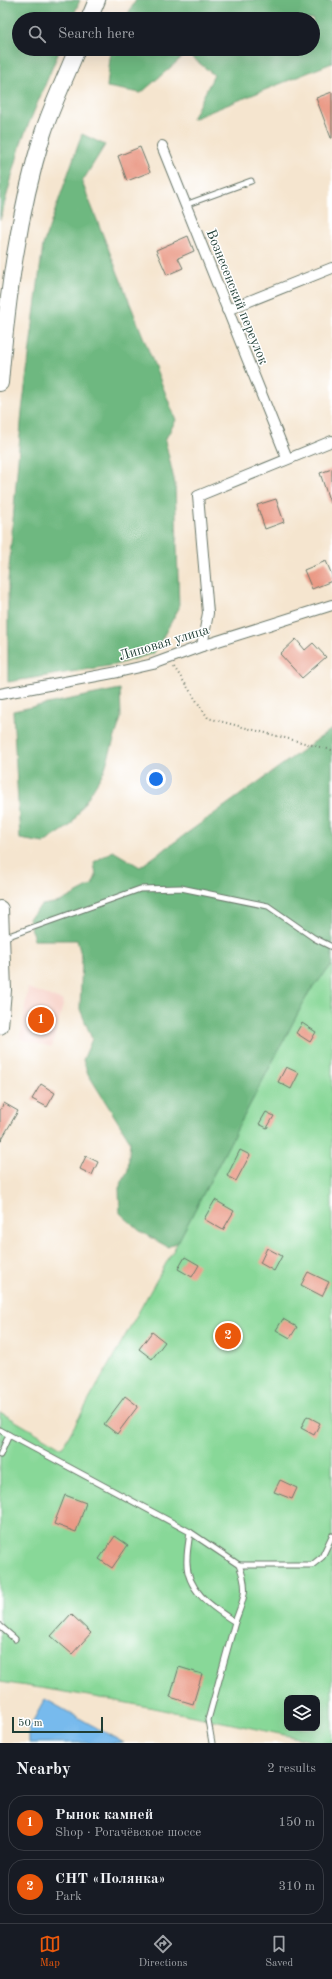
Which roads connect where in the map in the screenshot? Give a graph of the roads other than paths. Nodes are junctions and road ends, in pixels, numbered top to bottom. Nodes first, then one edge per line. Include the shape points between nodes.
1 (97, 0) edge
2 (92, 12) edge
3 (74, 56) edge
4 (162, 146) dead end
5 (251, 181) dead end
6 (185, 205) junction
7 (332, 268) edge
8 (227, 310) junction
9 (0, 383) edge
10 (332, 441) edge
11 (287, 458) junction
12 (332, 605) edge
13 (202, 646) junction
14 (0, 694) edge
15 (0, 909) edge
16 (2, 938) junction
17 (332, 947) edge
18 (0, 1026) edge
19 (0, 1430) edge
20 (9, 1435) junction
21 (0, 1455) edge
22 (190, 1532) junction
23 (332, 1536) edge
24 (239, 1565) junction
25 (235, 1622) junction
26 (0, 1626) edge
27 (15, 1639) dead end
28 (212, 1743) edge

1 - 2 main road
3 - 9 main road via 43,132 26,195 4,336
4 - 6 street, Вознесенский переулок
5 - 6 lane
6 - 8 street, Вознесенский переулок
7 - 8 street
8 - 11 street, Вознесенский переулок
10 - 11 street
11 - 13 street via 198,496 208,613
12 - 13 street, Липовая улица
13 - 14 street, Липовая улица via 118,672
15 - 16 main road
16 - 17 lane via 140,889 181,888 268,906 314,938
16 - 18 main road via 3,990
19 - 20 lane
20 - 21 lane
20 - 22 lane
22 - 24 lane
22 - 25 lane via 186,1561 190,1580 212,1607
23 - 24 lane via 322,1557 312,1565
24 - 25 lane via 245,1580 244,1596
25 - 28 lane via 208,1720
26 - 27 lane

